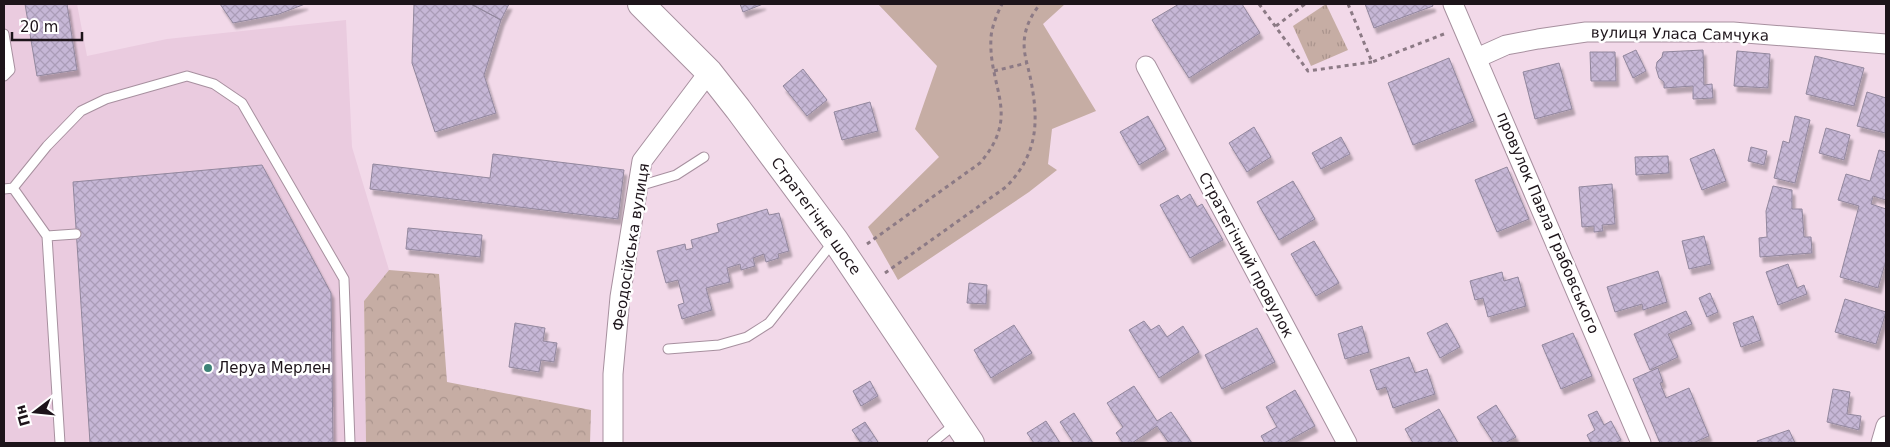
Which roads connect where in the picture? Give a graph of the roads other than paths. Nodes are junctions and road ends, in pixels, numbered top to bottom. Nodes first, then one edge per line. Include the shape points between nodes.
1 (641, 4) edge
2 (1453, 4) edge
3 (4, 34) edge
4 (1886, 44) edge
5 (1477, 58) junction
6 (1146, 66) dead end
7 (709, 72) junction
8 (4, 76) edge
9 (704, 157) dead end
10 (639, 186) junction
11 (8, 188) edge
12 (76, 234) dead end
13 (47, 236) junction
14 (841, 249) junction
15 (668, 349) dead end
16 (1886, 426) edge
17 (964, 433) edge
18 (60, 443) edge
19 (350, 443) edge
20 (613, 443) edge
21 (932, 443) edge
22 (1347, 443) edge
23 (1641, 443) edge
24 (1881, 443) edge

1 - 7 street, Стратегічне шосе
2 - 5 street, провулок Павла Грабовського
3 - 8 lane via 10,70
4 - 5 street, вулиця Уласа Самчука via 1733,32 1586,32 1506,45
5 - 23 street, провулок Павла Грабовського
6 - 22 street, Стратегічний провулок
7 - 10 street, Феодосійська вулиця via 642,161
7 - 14 street, Стратегічне шосе
9 - 10 lane via 676,175
10 - 20 street, Феодосійська вулиця via 620,297 613,374
11 - 13 lane
11 - 19 lane via 81,111 106,100 187,76 214,84 242,103 344,279
12 - 13 lane
13 - 18 lane
14 - 15 lane via 769,323 747,337 719,345
14 - 17 street, Стратегічне шосе
16 - 24 street
17 - 21 lane

